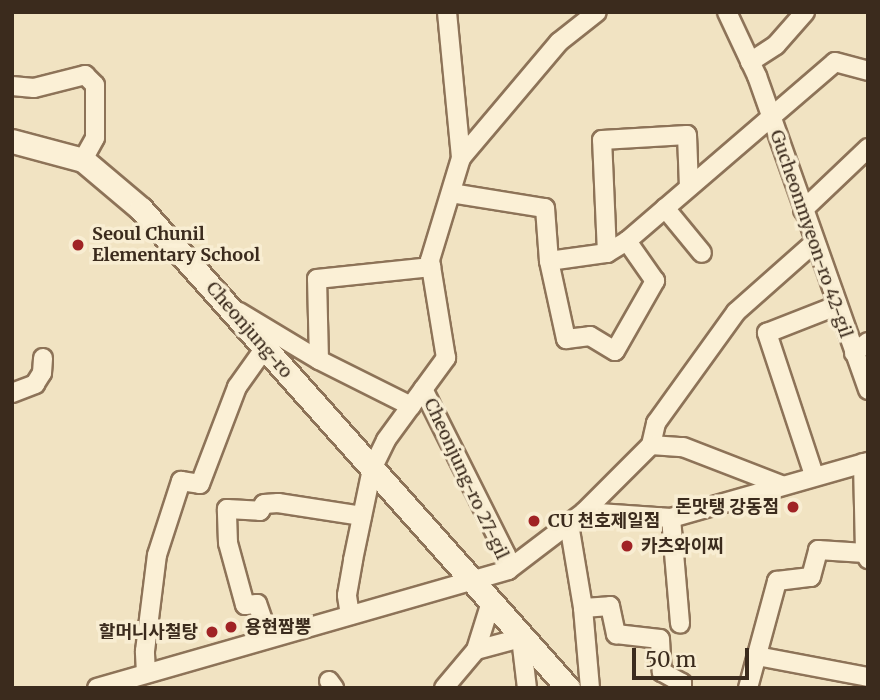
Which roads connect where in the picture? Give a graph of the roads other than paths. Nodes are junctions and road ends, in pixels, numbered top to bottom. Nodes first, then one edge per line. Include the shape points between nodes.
1 (447, 12) edge
2 (597, 12) edge
3 (727, 12) edge
4 (805, 12) edge
5 (750, 62) junction
6 (868, 71) edge
7 (12, 86) edge
8 (770, 116) junction
9 (12, 141) edge
10 (868, 148) edge
11 (461, 158) junction
12 (83, 160) junction
13 (689, 187) junction
14 (450, 192) junction
15 (665, 208) junction
16 (803, 210) junction
17 (627, 241) junction
18 (814, 243) junction
19 (607, 253) junction
20 (702, 253) dead end
21 (549, 261) junction
22 (431, 267) junction
23 (227, 305) junction
24 (836, 306) junction
25 (861, 348) edge
26 (264, 349) junction
27 (43, 358) dead end
28 (319, 360) junction
29 (423, 389) junction
30 (868, 390) edge
31 (12, 393) edge
32 (411, 406) junction
33 (651, 445) junction
34 (865, 462) edge
35 (372, 469) junction
36 (814, 475) junction
37 (781, 485) junction
38 (584, 512) junction
39 (362, 516) junction
40 (671, 518) junction
41 (569, 523) junction
42 (866, 556) edge
43 (508, 570) junction
44 (472, 581) junction
45 (491, 602) junction
46 (583, 608) junction
47 (350, 615) junction
48 (680, 624) dead end
49 (269, 638) junction
50 (522, 638) junction
51 (476, 650) junction
52 (757, 656) junction
53 (146, 673) junction
54 (868, 677) edge
55 (840, 680) edge
56 (97, 688) edge
57 (444, 688) edge
58 (527, 688) edge
59 (568, 688) edge
60 (590, 688) edge
61 (682, 688) edge
62 (748, 688) edge

1 - 11 street
2 - 11 street, Cheonjung-ro 27-gil via 559,42
3 - 5 street, Gucheonmyeon-ro 42-gil
4 - 5 street via 776,45
5 - 8 street, Gucheonmyeon-ro 42-gil
6 - 8 street, Gucheonmyeon-ro 42-gil via 835,62
7 - 12 street via 34,88 85,75 95,85 94,138
8 - 13 street
8 - 16 street, Gucheonmyeon-ro 42-gil
9 - 12 street, Cheonjung-ro
10 - 16 street
11 - 14 street, Cheonjung-ro 27-gil
12 - 23 street, Cheonjung-ro via 141,209
13 - 15 street
13 - 19 street via 687,135 602,140
14 - 21 street via 545,208
14 - 22 street, Cheonjung-ro 27-gil
15 - 17 street
15 - 20 street
16 - 18 street, Gucheonmyeon-ro 42-gil
17 - 19 street
17 - 21 street via 655,281 615,351 590,336 566,339
18 - 24 street, Gucheonmyeon-ro 42-gil
18 - 33 street via 736,312 656,423
19 - 21 street
22 - 28 street via 317,279
22 - 29 street, Cheonjung-ro 27-gil via 446,358
23 - 26 street, Cheonjung-ro
23 - 28 street, Cheonjung-ro 27-gil
24 - 25 street, Gucheonmyeon-ro 42-gil
24 - 36 street via 767,333
25 - 30 street, Gucheonmyeon-ro 42-gil
26 - 35 street, Cheonjung-ro
26 - 53 street via 237,387 200,484 181,481 157,555
27 - 31 street via 35,384
28 - 32 street, Cheonjung-ro 27-gil
29 - 32 street, Cheonjung-ro 27-gil
29 - 43 street, Cheonjung-ro 27-gil via 506,555
32 - 35 street, Cheonjung-ro 27-gil
33 - 37 street via 684,447
33 - 38 street
34 - 36 street
34 - 42 street
35 - 39 street
35 - 44 street, Cheonjung-ro
36 - 37 street
37 - 40 street
38 - 40 street
38 - 41 street
39 - 47 street via 347,595
39 - 49 street via 278,503 264,504 260,511 227,509 228,543 245,605 257,604
40 - 48 street
41 - 43 street
41 - 46 street
42 - 52 street via 818,550 811,577 778,581
43 - 44 street
44 - 45 street, Cheonjung-ro
44 - 47 street
45 - 50 street, Cheonjung-ro
45 - 51 street
46 - 60 street
46 - 61 street via 610,606 616,634 660,639 662,671 682,683
47 - 49 street
49 - 53 street
50 - 51 street
50 - 58 street
50 - 59 street, Cheonjung-ro
51 - 57 street
52 - 55 street
52 - 62 street
53 - 56 street
54 - 55 street

